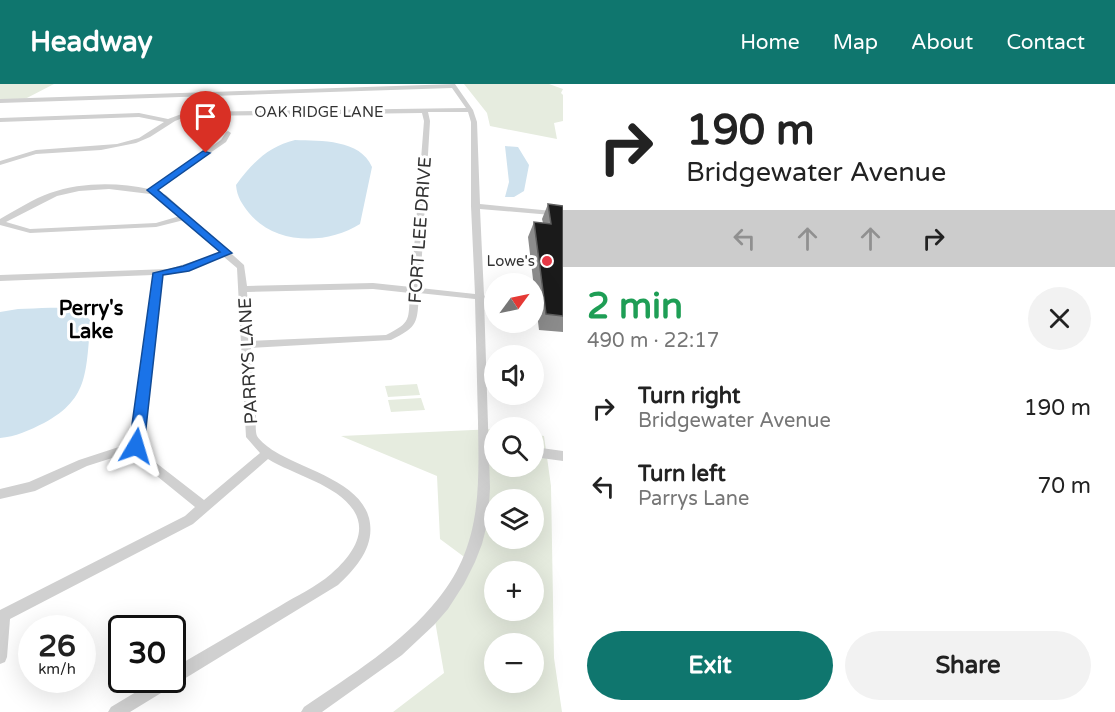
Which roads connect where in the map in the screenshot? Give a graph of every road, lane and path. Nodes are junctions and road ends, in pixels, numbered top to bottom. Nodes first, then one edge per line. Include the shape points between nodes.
1 (452, 85) edge
2 (0, 101) edge
3 (470, 110) junction
4 (425, 112) junction
5 (0, 120) edge
6 (167, 121) junction
7 (228, 133) dead end
8 (0, 163) edge
9 (152, 190) junction
10 (475, 206) junction
11 (563, 214) edge
12 (185, 217) junction
13 (0, 223) edge
14 (227, 253) junction
15 (158, 273) junction
16 (0, 278) edge
17 (244, 289) junction
18 (416, 290) junction
19 (481, 297) junction
20 (246, 345) junction
21 (487, 417) edge
22 (136, 446) junction
23 (266, 453) junction
24 (544, 453) edge
25 (563, 456) edge
26 (486, 477) edge
27 (0, 494) edge
28 (204, 507) junction
29 (1, 617) edge
30 (0, 657) edge
31 (186, 670) edge
32 (148, 693) edge
33 (116, 712) edge
34 (309, 712) edge

1 - 2 street
1 - 3 street
3 - 4 street, OAK RIDGE LANE
3 - 10 street via 474,122
4 - 6 street, OAK RIDGE LANE via 201,113
4 - 18 street, FORT LEE DRIVE via 428,121
5 - 6 street via 139,115
6 - 8 street, OAK RIDGE LANE via 135,142 36,150
7 - 9 street via 224,141
9 - 12 street, PARRYS LANE
9 - 13 street via 71,190 44,198
10 - 11 street
10 - 19 street
12 - 13 street via 156,225 30,231
12 - 14 street, PARRYS LANE
14 - 15 street via 185,269
14 - 17 street, PARRYS LANE via 241,267
15 - 16 street
15 - 22 street
17 - 18 street via 355,285
17 - 20 street, PARRYS LANE
18 - 19 street
18 - 20 street, FORT LEE DRIVE via 413,320 395,335
19 - 21 street
20 - 23 street, PARRYS LANE via 252,437
22 - 27 street via 83,463 31,487
22 - 28 street via 151,465
23 - 28 street
23 - 31 street via 350,496 365,517 361,545 351,565 333,580
24 - 25 street
26 - 34 street via 479,534 450,593 407,641
28 - 29 street via 189,520
29 - 30 street
32 - 33 street

